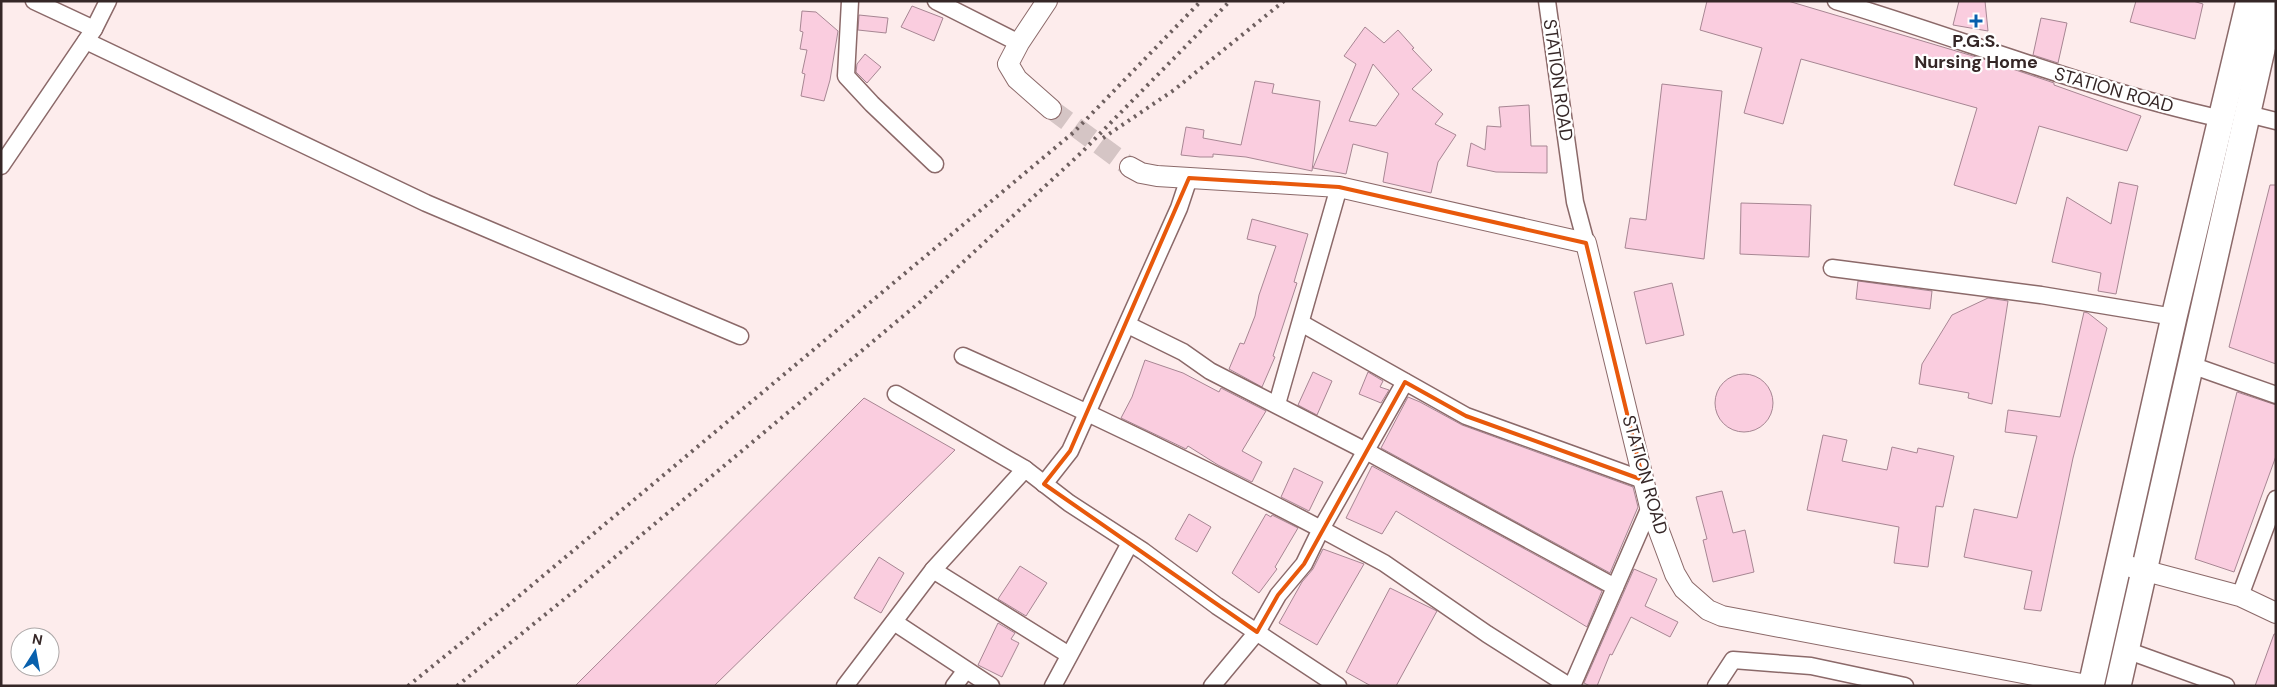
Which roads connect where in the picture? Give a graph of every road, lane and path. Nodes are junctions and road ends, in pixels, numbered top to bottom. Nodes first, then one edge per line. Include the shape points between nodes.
1 (34, 1) edge
2 (108, 1) edge
3 (850, 1) edge
4 (936, 1) edge
5 (1048, 1) edge
6 (1547, 1) edge
7 (1836, 1) edge
8 (2249, 1) edge
9 (2273, 1) edge
10 (90, 35) junction
11 (1019, 43) junction
12 (1051, 109) tunnel mouth
13 (2248, 114) junction
14 (2222, 119) junction
15 (2276, 121) edge
16 (935, 164) dead end
17 (1, 166) edge
18 (1130, 167) tunnel mouth
19 (1189, 178) junction
20 (1339, 188) junction
21 (1586, 243) junction
22 (1832, 268) dead end
23 (2174, 318) junction
24 (1301, 323) junction
25 (1128, 325) junction
26 (740, 336) dead end
27 (963, 356) dead end
28 (2192, 365) junction
29 (1405, 382) junction
30 (896, 394) dead end
31 (2276, 395) edge
32 (1276, 404) junction
33 (1088, 411) junction
34 (1366, 451) junction
35 (1025, 469) junction
36 (1643, 480) junction
37 (1044, 484) junction
38 (2276, 499) edge
39 (1650, 507) junction
40 (1321, 529) junction
41 (1130, 543) junction
42 (2120, 564) junction
43 (933, 570) junction
44 (2144, 570) junction
45 (1615, 587) junction
46 (2240, 596) junction
47 (2276, 613) edge
48 (894, 622) junction
49 (1257, 632) junction
50 (2126, 650) junction
51 (1068, 655) junction
52 (966, 670) junction
53 (845, 686) edge
54 (954, 686) edge
55 (991, 686) edge
56 (1052, 686) edge
57 (1212, 686) edge
58 (1338, 686) edge
59 (1571, 686) edge
60 (1716, 686) edge
61 (1905, 686) edge
62 (2092, 686) edge
63 (2118, 686) edge
64 (2226, 686) edge

1 - 10 street
2 - 10 street
3 - 16 street via 846,76
4 - 11 street
5 - 11 street
6 - 21 street, STATION ROAD via 1575,202
7 - 14 street, STATION ROAD via 2109,89
8 - 14 main road
9 - 13 main road
10 - 17 street
10 - 26 street via 426,203
11 - 12 street via 1008,64 1017,79
13 - 15 street
13 - 28 main road
14 - 23 main road
18 - 19 street via 1141,173
19 - 20 street
19 - 25 street
20 - 21 street
20 - 24 street
21 - 36 street, STATION ROAD
22 - 23 street via 2041,295
23 - 42 main road
24 - 29 street
24 - 32 street
25 - 32 street
25 - 33 street
27 - 33 street
28 - 31 street
28 - 44 main road
29 - 34 street
29 - 36 street via 1466,416
30 - 35 street
32 - 34 street
33 - 37 street via 1070,451
33 - 40 street
34 - 40 street
34 - 45 street
35 - 37 street
35 - 43 street
36 - 39 street, STATION ROAD
37 - 41 street
38 - 46 street
39 - 45 street
39 - 62 street, STATION ROAD via 1675,574 1684,589 1708,610 1722,616
40 - 49 street via 1304,564 1278,595
40 - 59 street via 1384,563 1487,634
41 - 49 street
41 - 51 street
42 - 44 street
42 - 62 main road
43 - 48 street
43 - 51 street
44 - 46 street
44 - 50 main road
45 - 59 street
46 - 47 street
48 - 52 street
48 - 53 street
49 - 57 street
49 - 58 street
50 - 63 main road
50 - 64 street
51 - 56 street
52 - 54 street
52 - 55 street
60 - 61 street via 1733,660 1811,666

